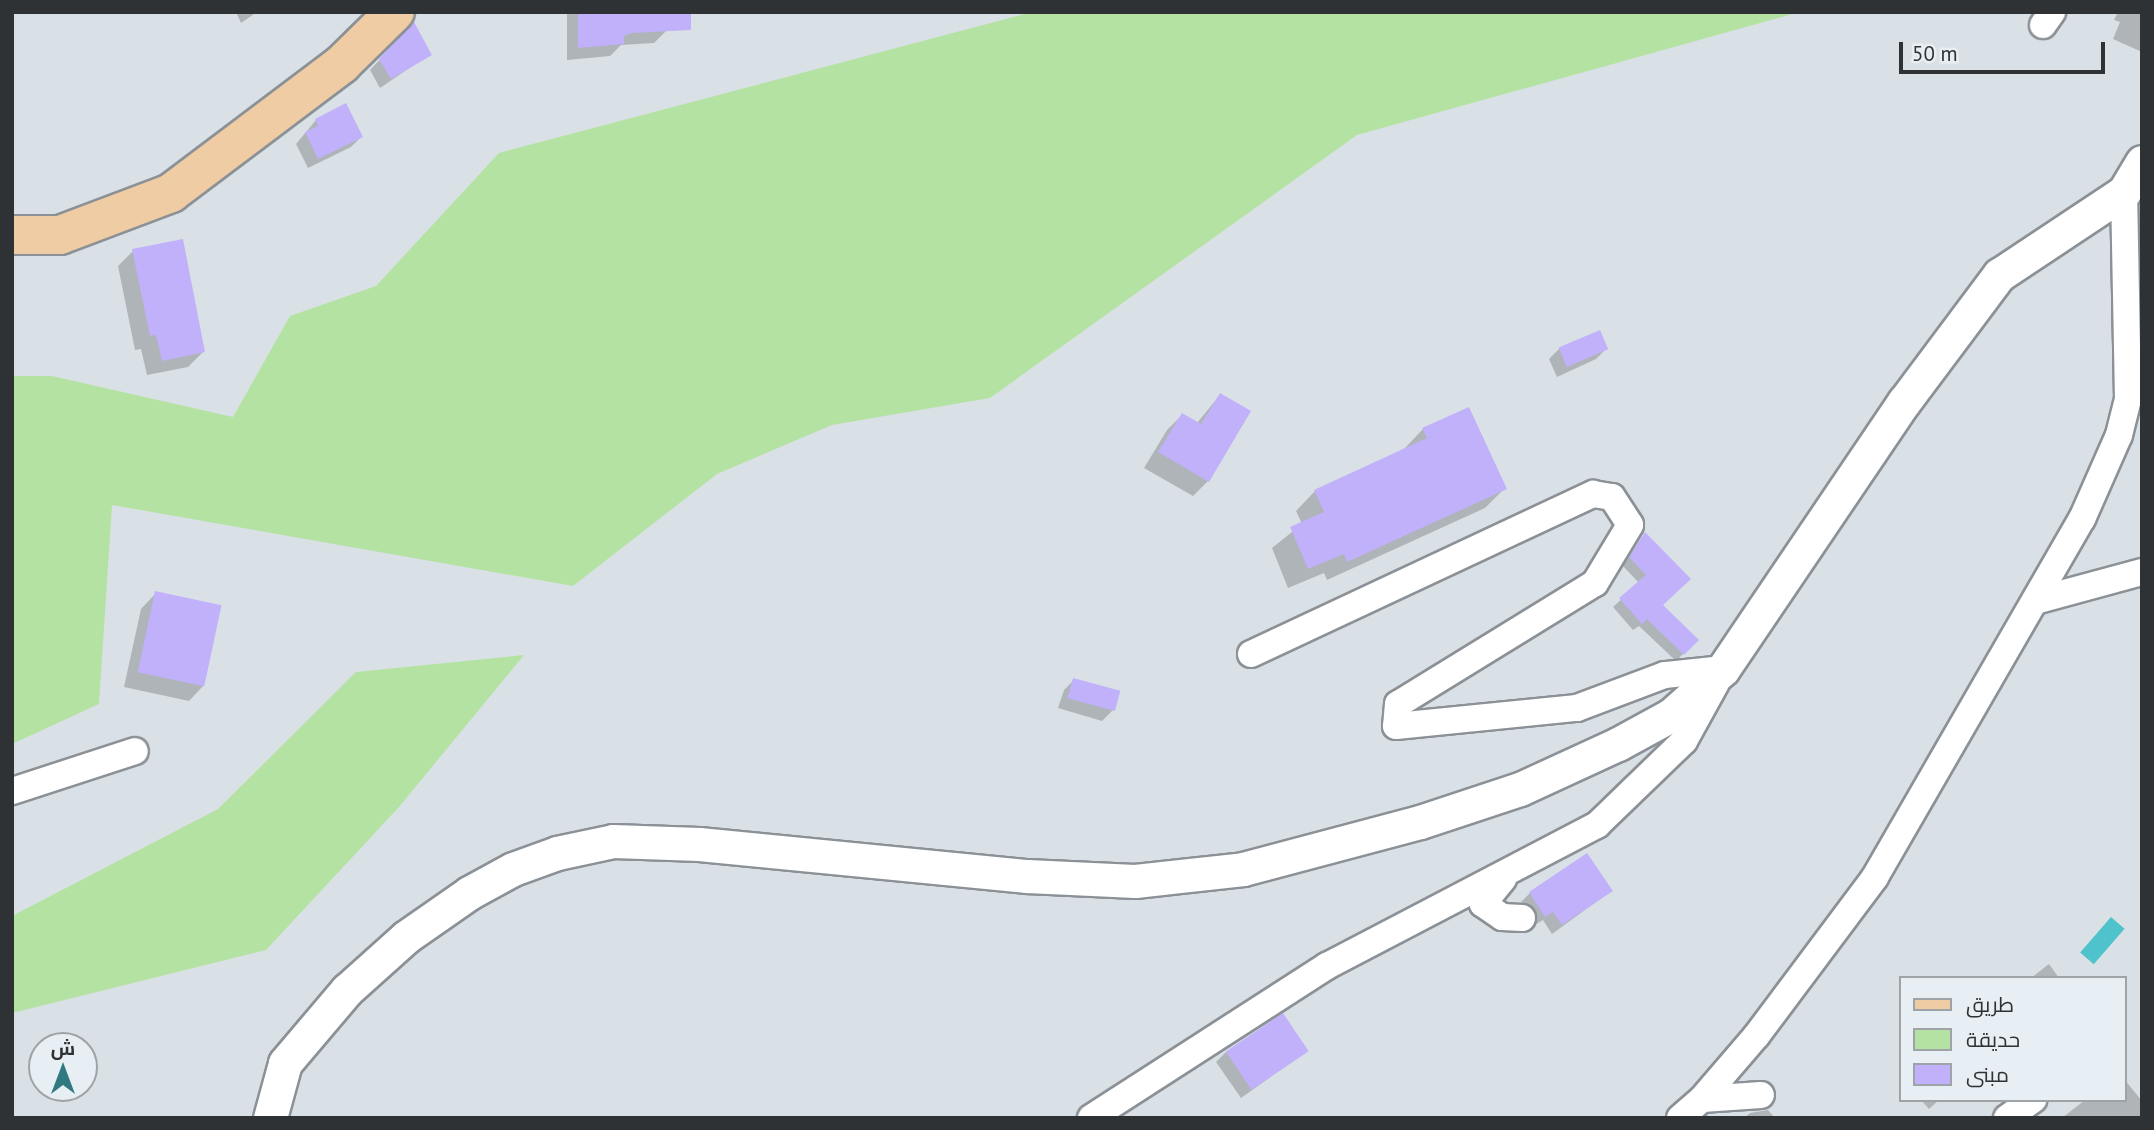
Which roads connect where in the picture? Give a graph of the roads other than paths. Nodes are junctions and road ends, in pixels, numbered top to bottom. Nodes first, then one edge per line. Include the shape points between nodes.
1 (395, 12) edge
2 (2142, 162) edge
3 (2124, 192) junction
4 (12, 235) edge
5 (2142, 572) edge
6 (2035, 601) junction
7 (1251, 654) dead end
8 (1723, 669) junction
9 (135, 751) dead end
10 (12, 791) edge
11 (1508, 872) junction
12 (1521, 918) dead end
13 (1761, 1095) dead end
14 (1702, 1100) junction
15 (2030, 1102) edge
16 (270, 1118) edge
17 (1091, 1118) edge
18 (1680, 1118) edge
19 (2007, 1118) edge

1 - 4 main road via 342,64 171,193 60,235
2 - 3 street
3 - 6 street via 2128,399 2119,435 2082,519
3 - 8 street via 1999,275 1904,402
5 - 6 street
6 - 14 street via 1875,877 1819,957
7 - 8 street via 1593,494 1612,497 1630,525 1595,583 1398,704 1396,726 1577,708 1665,675
8 - 11 street via 1684,741 1653,775 1597,825
8 - 16 street via 1671,715 1520,789 1420,822 1243,869 1135,881 1027,876 699,844 613,841 557,853 513,869 469,893 406,937 347,990 285,1063
9 - 10 street
11 - 12 street via 1483,904 1502,917
11 - 17 street via 1327,966
13 - 14 street
14 - 18 street
15 - 19 street

